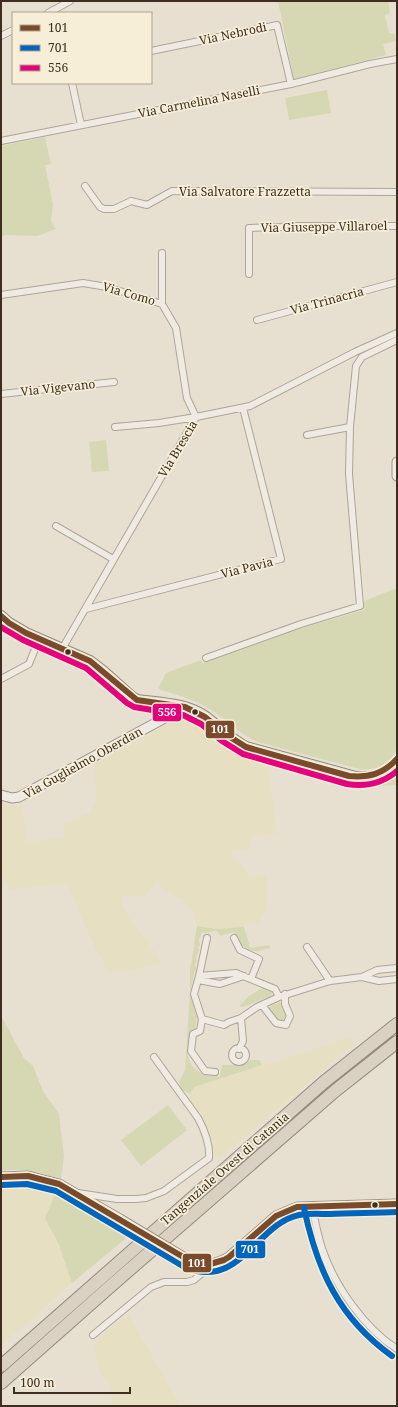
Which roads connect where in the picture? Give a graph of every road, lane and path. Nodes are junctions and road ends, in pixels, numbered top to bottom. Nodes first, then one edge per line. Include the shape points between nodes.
1 (70, 1) edge
2 (50, 12) edge
3 (12, 30) edge
4 (1, 36) edge
5 (152, 51) edge
6 (397, 59) edge
7 (72, 84) edge
8 (290, 84) junction
9 (81, 125) junction
10 (1, 141) edge
11 (85, 186) dead end
12 (397, 192) edge
13 (397, 226) edge
14 (162, 253) dead end
15 (249, 274) dead end
16 (397, 282) edge
17 (1, 295) edge
18 (162, 304) junction
19 (257, 320) dead end
20 (397, 333) edge
21 (397, 340) edge
22 (114, 382) dead end
23 (1, 394) edge
24 (243, 408) junction
25 (196, 417) junction
26 (115, 427) dead end
27 (350, 427) junction
28 (307, 435) dead end
29 (397, 462) edge
30 (397, 476) edge
31 (56, 526) dead end
32 (113, 559) junction
33 (86, 609) junction
34 (1, 616) edge
35 (39, 639) junction
36 (62, 649) junction
37 (206, 658) dead end
38 (1, 678) edge
39 (185, 707) junction
40 (397, 759) edge
41 (397, 768) edge
42 (379, 775) junction
43 (1, 795) edge
44 (207, 938) dead end
45 (234, 938) dead end
46 (308, 947) dead end
47 (397, 968) edge
48 (362, 977) junction
49 (199, 978) junction
50 (250, 979) junction
51 (397, 979) edge
52 (330, 981) junction
53 (282, 995) junction
54 (262, 1005) junction
55 (241, 1018) junction
56 (202, 1019) junction
57 (395, 1025) edge
58 (397, 1042) edge
59 (239, 1049) dead end
60 (154, 1057) dead end
61 (215, 1072) dead end
62 (1, 1177) edge
63 (76, 1193) junction
64 (397, 1204) edge
65 (312, 1206) junction
66 (213, 1264) junction
67 (93, 1335) dead end
68 (397, 1349) edge
69 (1, 1366) edge
70 (1, 1383) edge

1 - 2 street
3 - 4 street
5 - 8 street, Via Nebrodi via 278,24
6 - 8 street, Via Carmelina Naselli
7 - 9 street
8 - 9 street, Via Carmelina Naselli
9 - 10 street, Via Carmelina Naselli
11 - 12 street, Via Salvatore Frazzetta via 100,207 108,210 131,201 147,205 172,191
13 - 15 street, Via Giuseppe Villaroel via 249,228
14 - 18 street
16 - 19 street, Via Trinacria
17 - 18 street, Via Como via 83,283 107,287
18 - 25 street, Via Como via 176,328 187,398
20 - 24 street, Via Brescia
21 - 27 street via 362,357 356,366
22 - 23 street, Via Vigevano
24 - 25 street, Via Brescia
24 - 33 street, Via Pavia via 281,559
25 - 26 street
25 - 32 street, Via Brescia
27 - 28 street
27 - 37 street via 348,474 360,606
29 - 30 main road
31 - 32 street
32 - 33 street, Via Brescia
33 - 36 street, Via Brescia
34 - 35 main road via 16,628
35 - 36 main road
35 - 38 street via 29,664
36 - 39 main road via 95,665 137,700
39 - 42 main road via 205,717 238,743 255,750 349,776 362,778
39 - 43 main road, Via Guglielmo Oberdan via 30,793 12,798
40 - 42 main road
41 - 42 main road
44 - 49 street
45 - 50 street via 240,950 259,959
46 - 52 street
47 - 48 street via 377,970
48 - 51 street via 379,981
48 - 52 street
49 - 50 street via 236,973
49 - 56 street via 194,994
50 - 53 street via 276,989
52 - 53 street
53 - 54 street
53 - 54 street via 290,1016 286,1025 276,1023
54 - 55 street
55 - 56 street via 224,1025
55 - 59 street via 243,1041
56 - 61 street via 200,1031 193,1034 190,1051 205,1070
57 - 69 highway, Tangenziale Ovest di Catania via 324,1082
58 - 70 highway, Tangenziale Ovest di Catania via 335,1092
60 - 63 street via 203,1127 209,1158 164,1191 146,1198 117,1199
62 - 63 main road via 39,1178
63 - 66 main road, bridge via 190,1261
64 - 65 main road
65 - 66 main road via 297,1207 276,1216 229,1257
65 - 68 street via 323,1251 338,1282 372,1330
66 - 67 street via 194,1280 164,1282 151,1287

